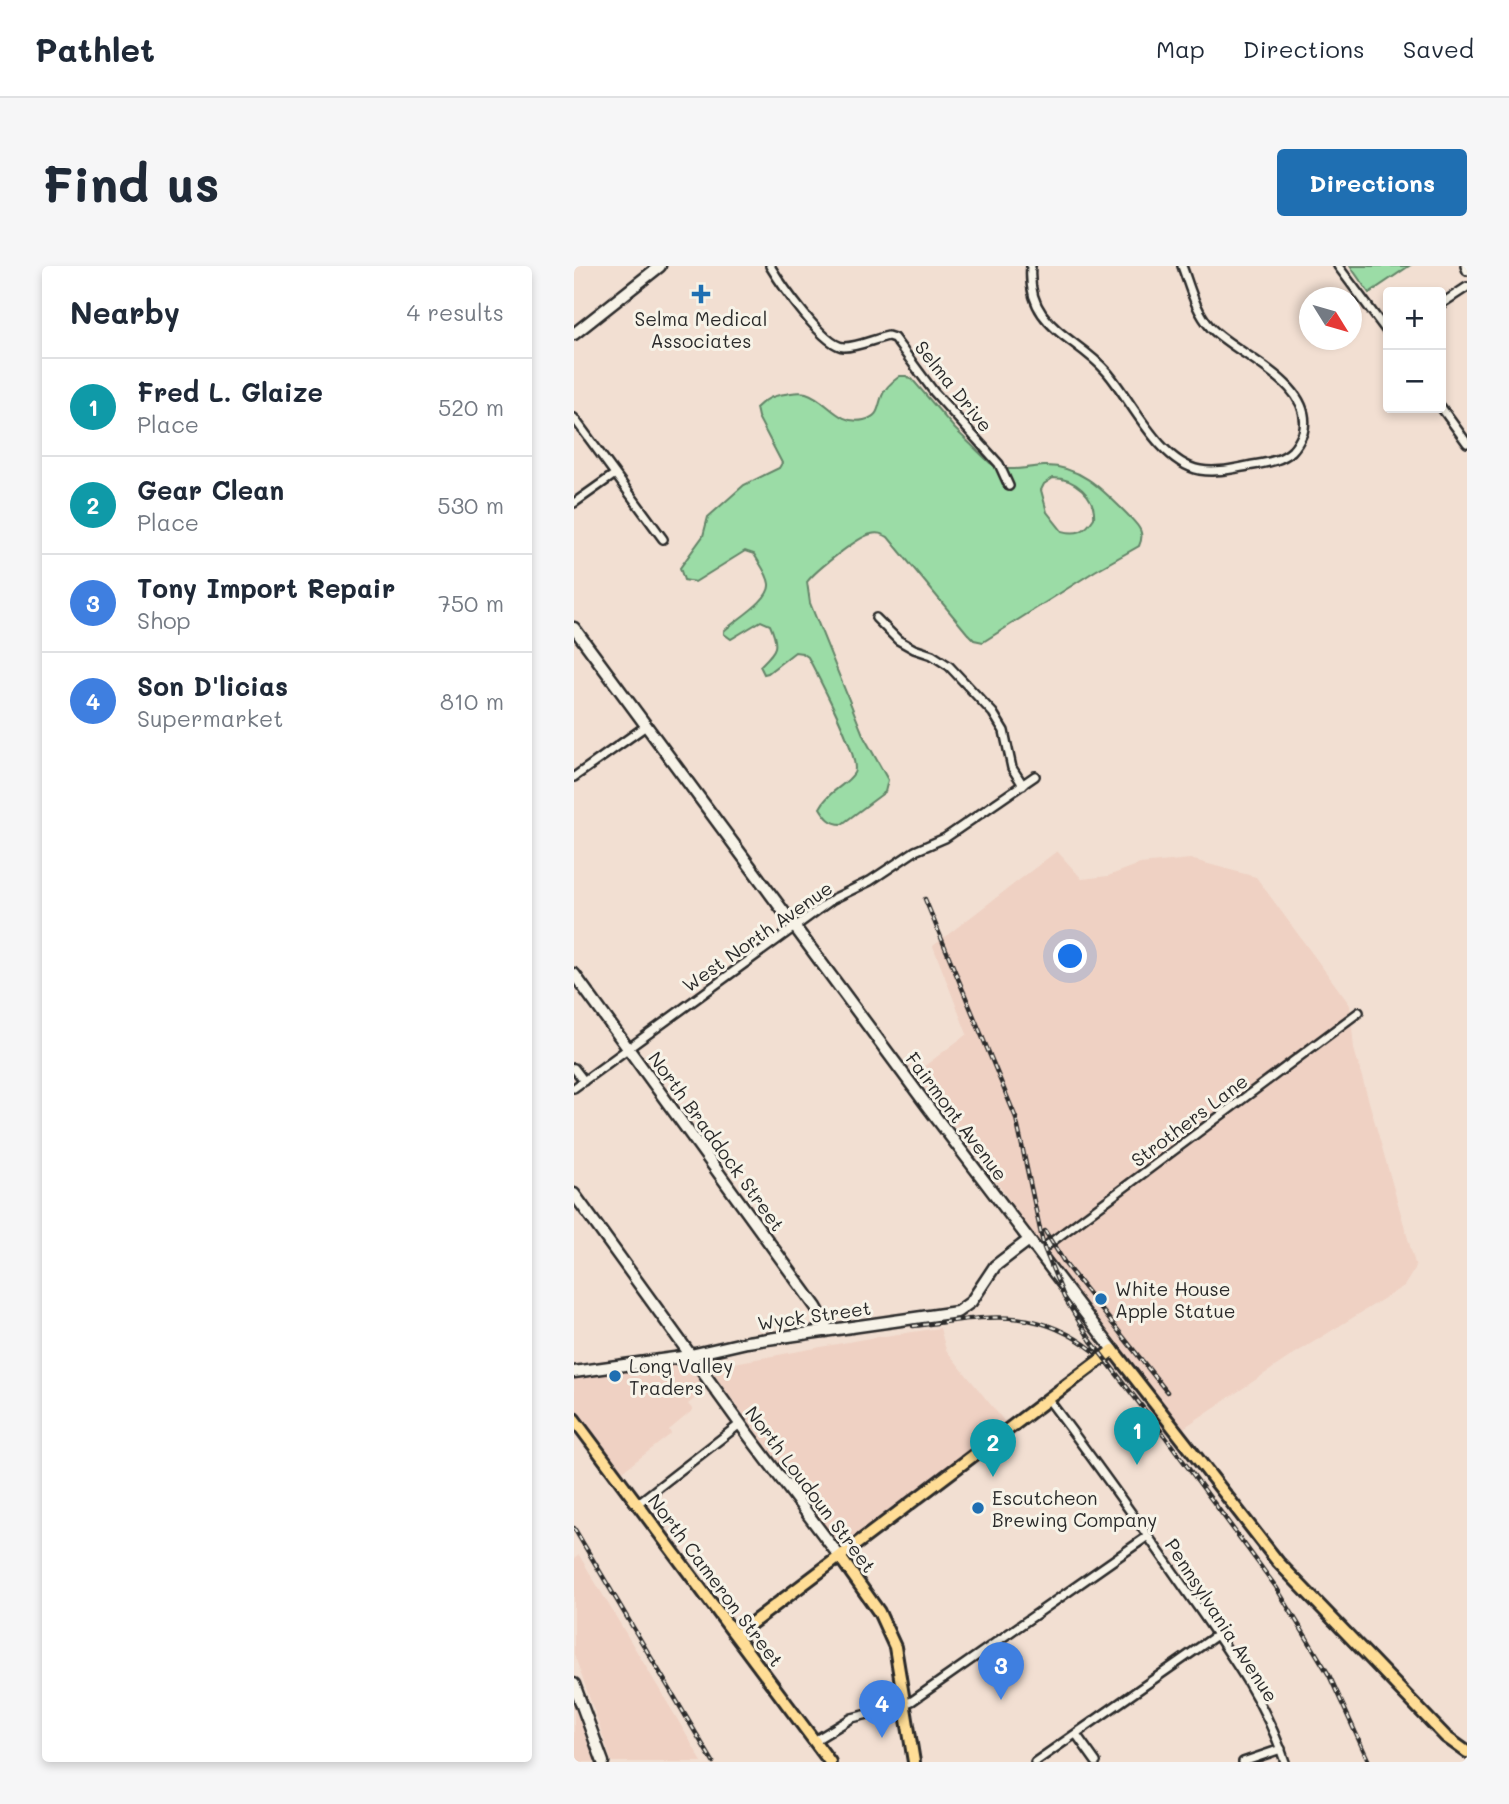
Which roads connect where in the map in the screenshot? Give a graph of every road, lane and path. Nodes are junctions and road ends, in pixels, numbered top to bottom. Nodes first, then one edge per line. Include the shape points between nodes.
1 (660, 266) edge
2 (770, 266) edge
3 (1031, 266) edge
4 (1182, 266) edge
5 (1338, 266) edge
6 (1467, 287) edge
7 (1446, 301) edge
8 (1383, 326) edge
9 (574, 334) edge
10 (1445, 413) edge
11 (574, 418) edge
12 (1467, 443) edge
13 (615, 474) junction
14 (1009, 486) dead end
15 (574, 503) edge
16 (663, 539) dead end
17 (876, 618) dead end
18 (574, 628) edge
19 (646, 726) junction
20 (1035, 776) dead end
21 (574, 778) edge
22 (1023, 785) junction
23 (795, 925) junction
24 (574, 974) edge
25 (1359, 1012) dead end
26 (628, 1048) junction
27 (574, 1068) edge
28 (584, 1081) junction
29 (574, 1088) edge
30 (574, 1194) edge
31 (1029, 1240) junction
32 (1038, 1252) junction
33 (826, 1331) junction
34 (1113, 1350) junction
35 (692, 1355) junction
36 (574, 1372) edge
37 (1048, 1399) junction
38 (574, 1419) edge
39 (740, 1424) junction
40 (637, 1504) junction
41 (1148, 1536) junction
42 (840, 1557) junction
43 (736, 1634) junction
44 (1217, 1635) junction
45 (574, 1684) edge
46 (905, 1705) junction
47 (1429, 1719) junction
48 (1076, 1734) junction
49 (814, 1741) junction
50 (1467, 1743) edge
51 (1281, 1749) junction
52 (1467, 1752) edge
53 (603, 1762) edge
54 (830, 1762) edge
55 (914, 1762) edge
56 (1035, 1762) edge
57 (1096, 1762) edge
58 (1243, 1762) edge
59 (1284, 1762) edge

1 - 9 street
2 - 14 street, Selma Drive via 833,343 847,347 894,338 999,464
3 - 4 street via 1033,290 1046,320 1108,372 1175,458 1212,471 1282,458 1301,439 1302,407 1273,374 1209,326
5 - 8 street
6 - 7 street
10 - 12 street
11 - 13 street
13 - 15 street
13 - 16 street
17 - 22 street via 898,640 949,666 993,713 1003,731 1012,768
18 - 19 street, Fairmont Avenue
19 - 21 street
19 - 23 street, Fairmont Avenue
20 - 22 street, West North Avenue
22 - 23 street, West North Avenue via 945,838 915,851
23 - 26 street, West North Avenue
23 - 31 street, Fairmont Avenue
24 - 26 street, North Braddock Street
25 - 32 street, Strothers Lane
26 - 28 street, West North Avenue
26 - 33 street, North Braddock Street via 816,1307
27 - 28 street
28 - 29 street, West North Avenue
30 - 35 street, North Loudoun Street
31 - 32 street, Fairmont Avenue
31 - 33 street, Wyck Street via 995,1266 963,1310
32 - 34 street, Fairmont Avenue
33 - 35 street, Wyck Street
34 - 37 main road
34 - 47 main road, Fairmont Avenue via 1278,1562
35 - 36 street, Wyck Street
35 - 39 street, North Loudoun Street
37 - 41 street, Pennsylvania Avenue
37 - 42 main road
38 - 40 main road, North Cameron Street
39 - 40 street
39 - 42 street, North Loudoun Street
40 - 43 main road, North Cameron Street
41 - 44 street, Pennsylvania Avenue
41 - 46 street
42 - 43 main road
42 - 46 main road, North Loudoun Street via 891,1635
43 - 49 main road, North Cameron Street
44 - 48 street
44 - 51 street, Pennsylvania Avenue via 1261,1705
45 - 53 street
46 - 49 street via 852,1718
46 - 55 main road, North Loudoun Street
47 - 50 main road
47 - 52 main road
48 - 56 street
48 - 57 street
49 - 54 main road, North Cameron Street
51 - 58 street
51 - 59 street, Pennsylvania Avenue

